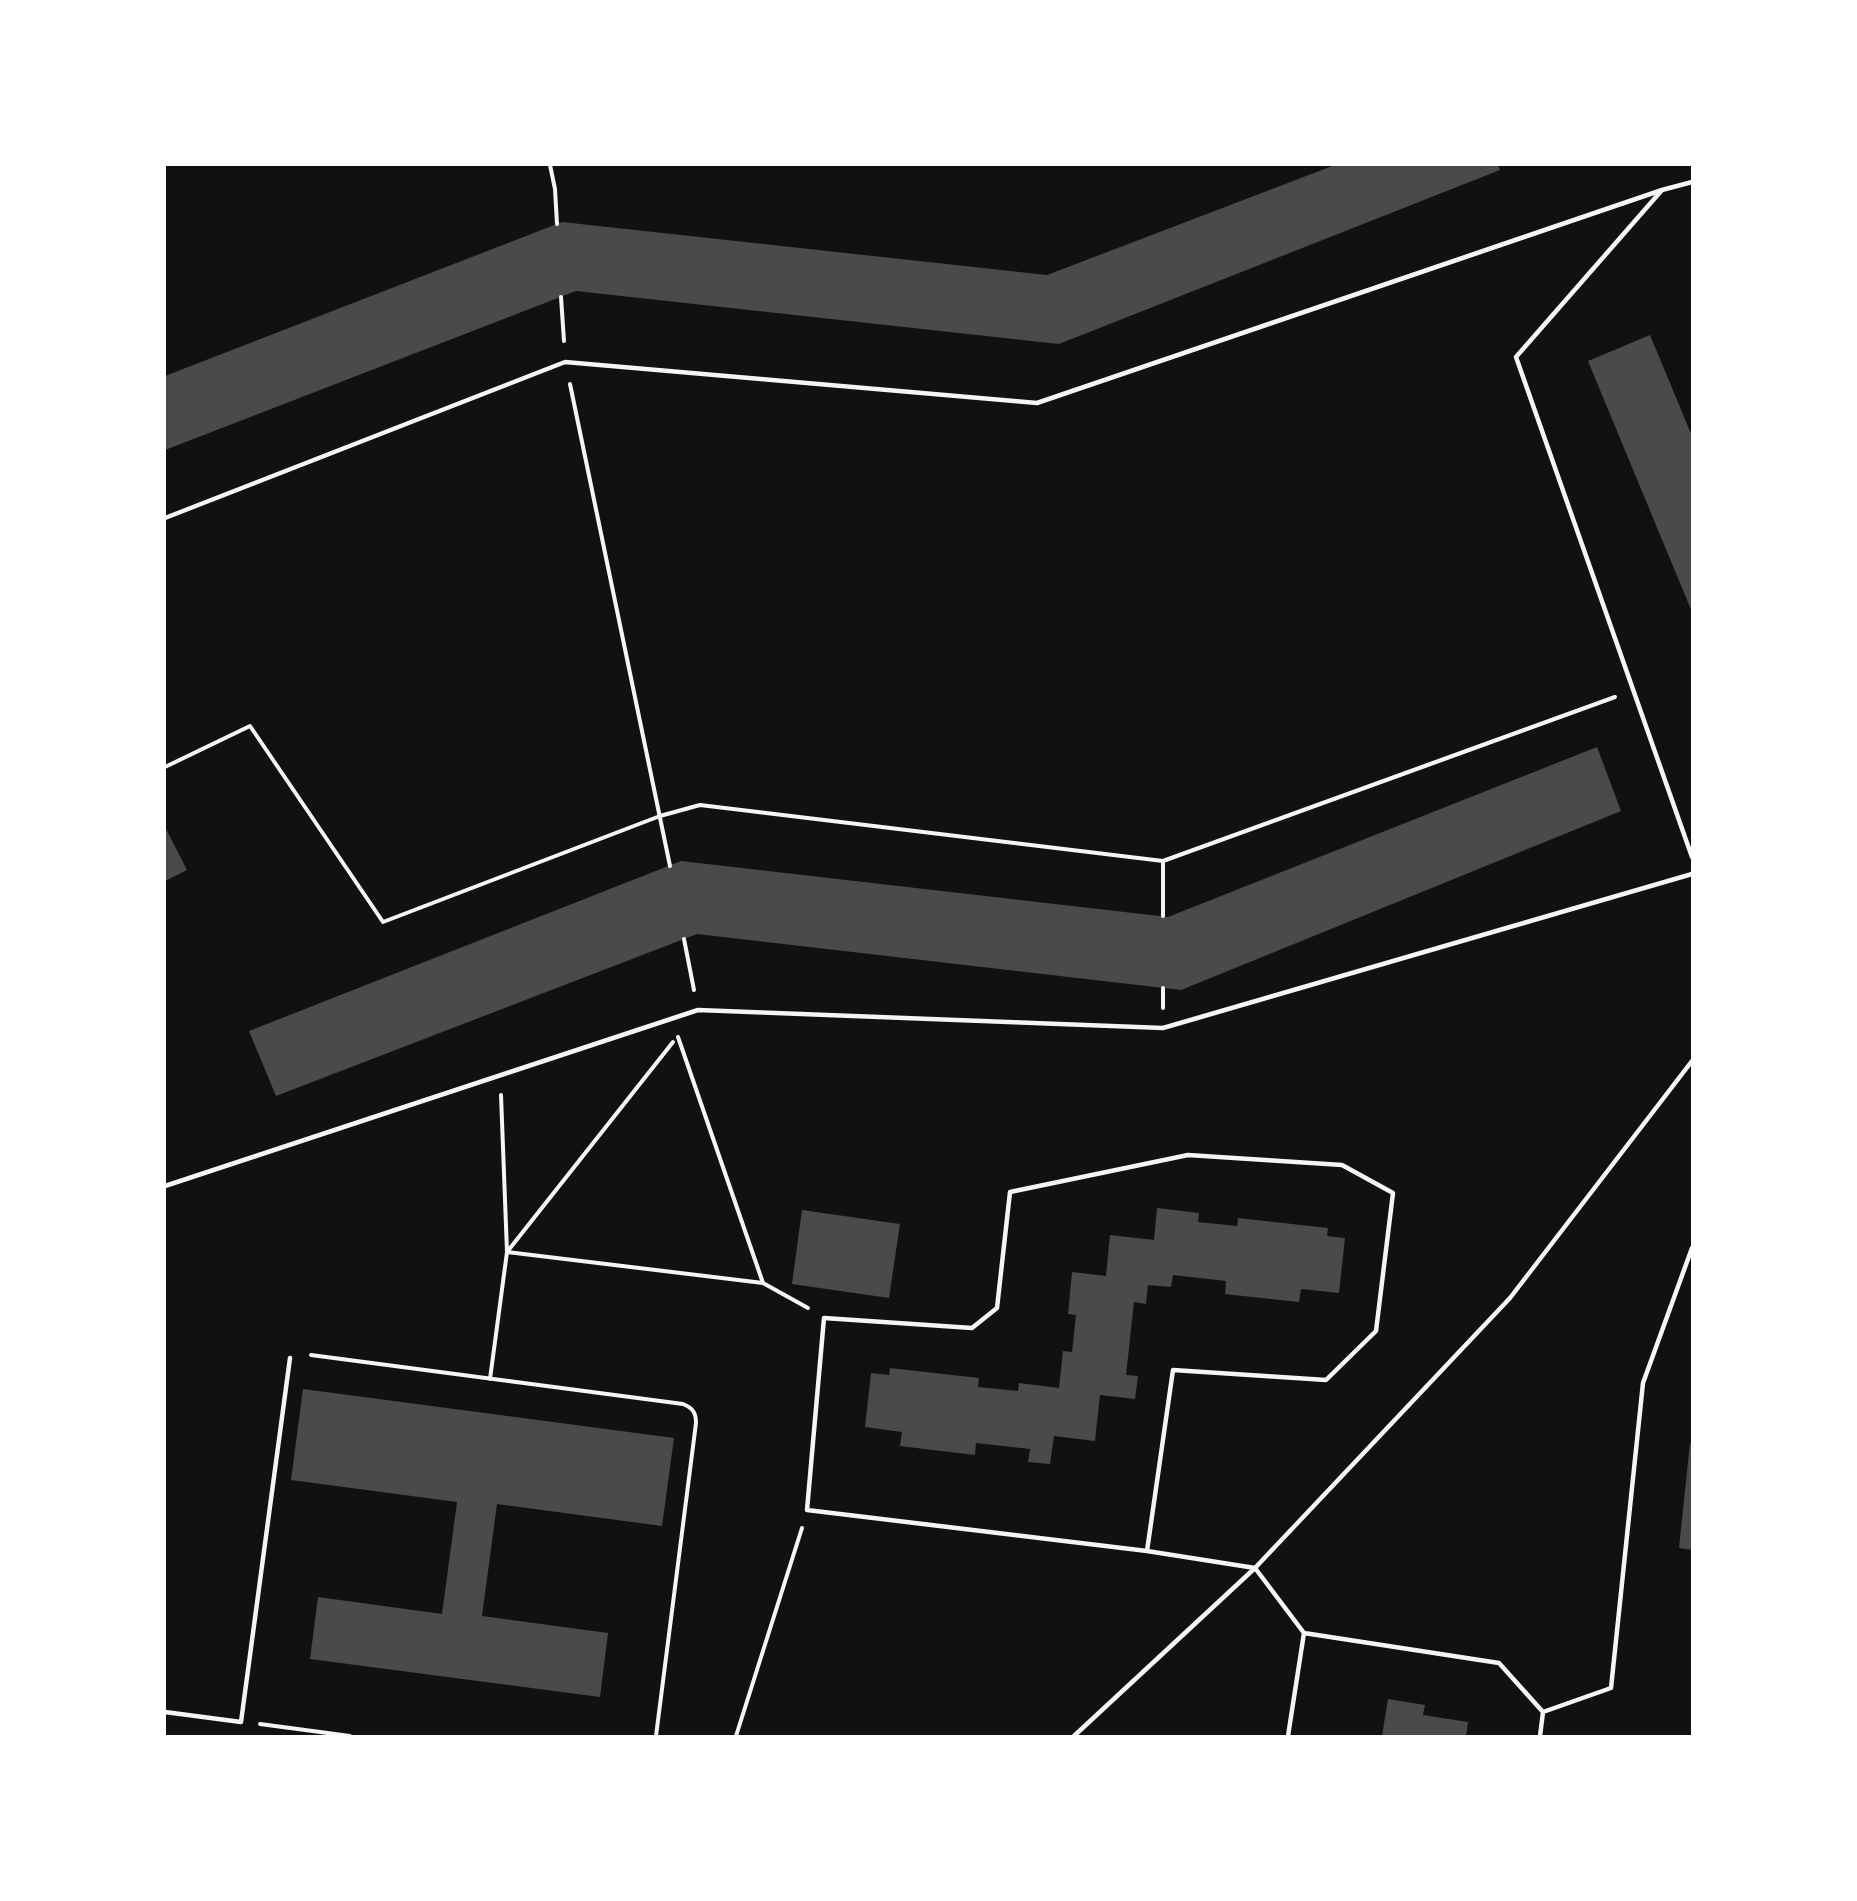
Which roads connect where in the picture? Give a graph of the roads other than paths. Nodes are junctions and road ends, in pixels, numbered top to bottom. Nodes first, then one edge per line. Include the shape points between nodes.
1 (1692, 182) edge
2 (1662, 190) junction
3 (165, 518) edge
4 (1692, 857) edge
5 (1692, 874) edge
6 (1692, 1061) edge
7 (165, 1186) edge
8 (1692, 1248) edge
9 (290, 1358) road end
10 (1147, 1551) junction
11 (1255, 1568) junction
12 (1304, 1633) junction
13 (165, 1712) edge
14 (1543, 1712) junction
15 (1074, 1736) edge
16 (1288, 1736) edge
17 (1540, 1736) edge

1 - 2 lane
2 - 3 lane via 1037,403 565,362
2 - 4 lane via 1516,357
5 - 7 lane via 1163,1028 698,1010
6 - 11 lane via 1510,1298
8 - 14 lane via 1643,1383 1611,1688
9 - 13 lane via 241,1722
10 - 10 lane via 807,1510 824,1318 972,1329 997,1308 1010,1192 1188,1155 1342,1165 1393,1193 1376,1331 1326,1380 1173,1370
10 - 11 lane
11 - 12 lane
11 - 15 lane
12 - 14 lane via 1499,1663
12 - 16 lane
14 - 17 lane

